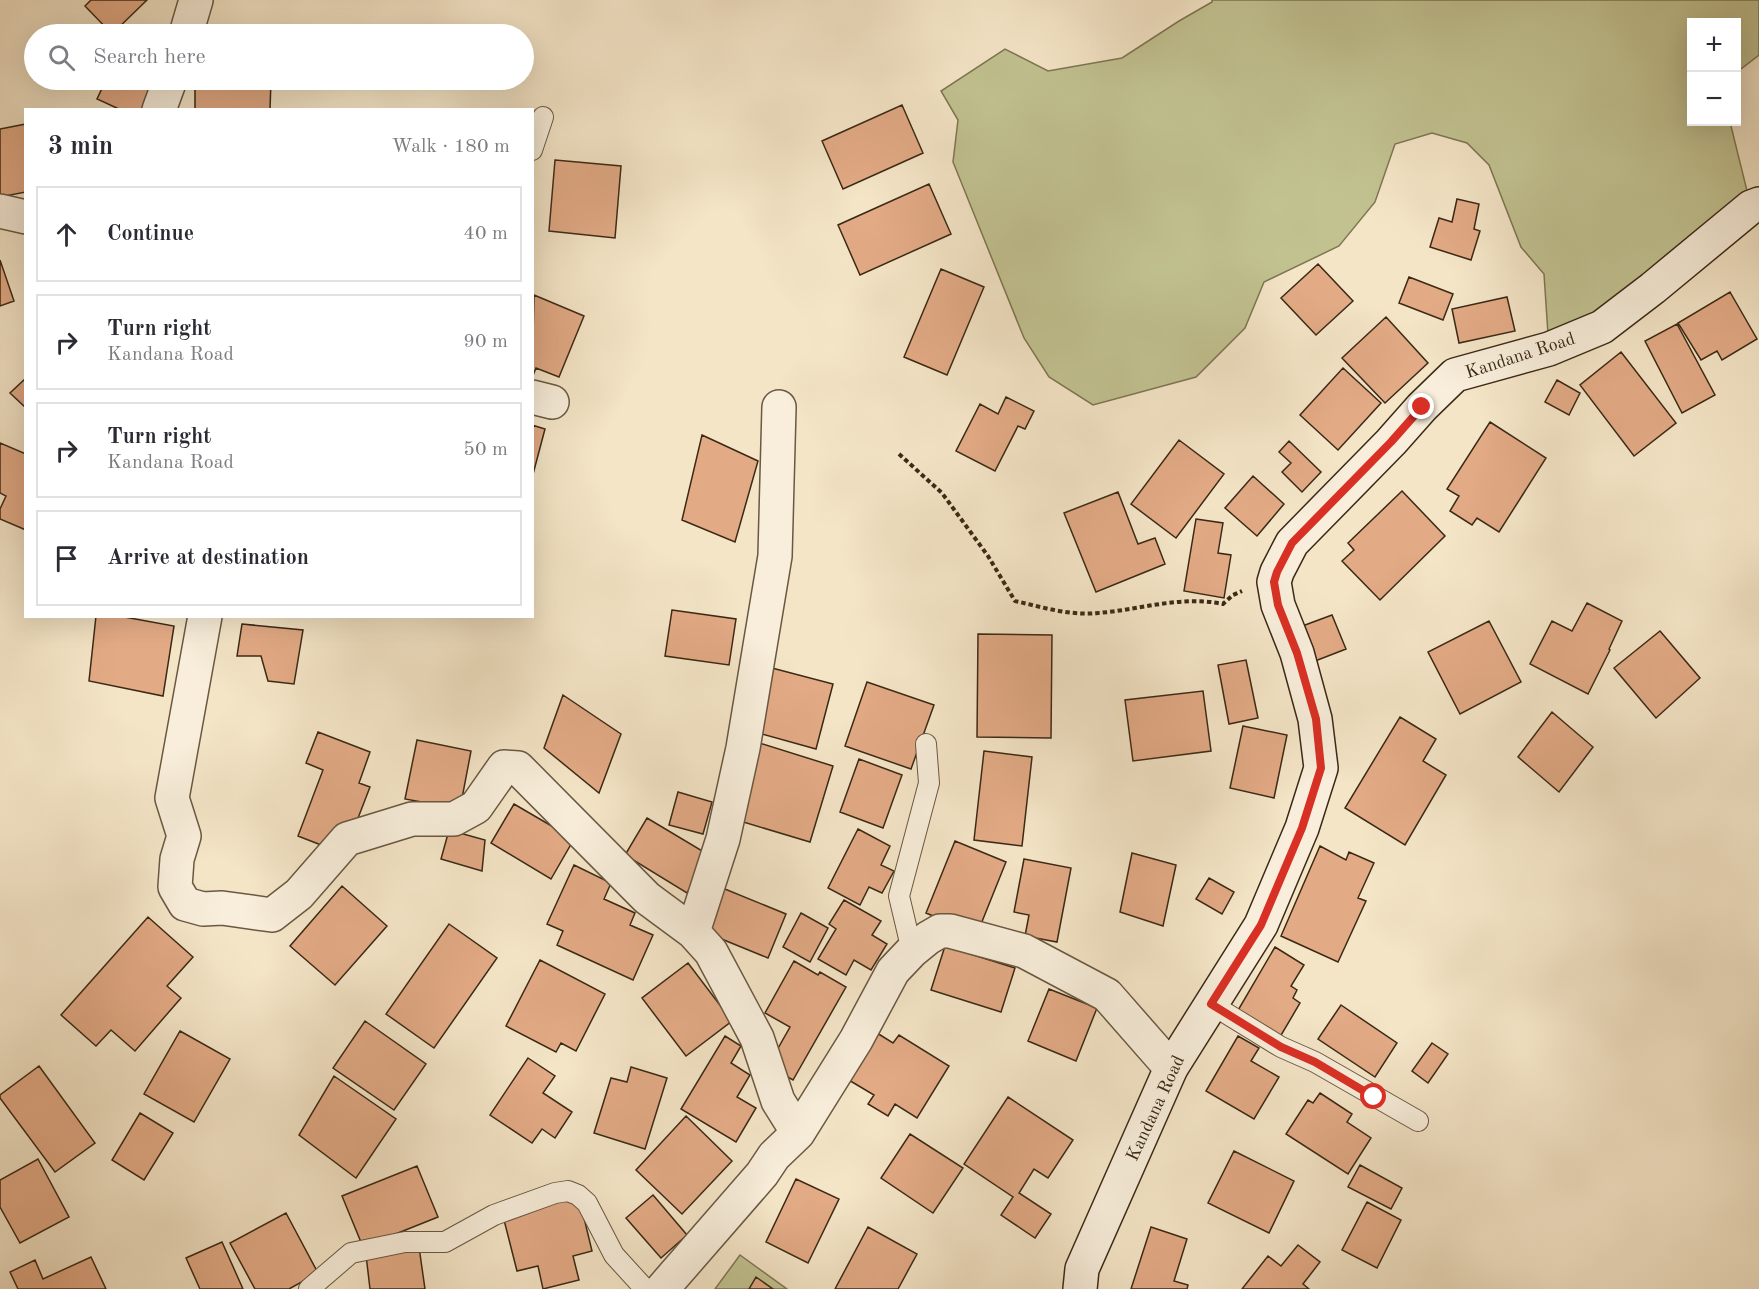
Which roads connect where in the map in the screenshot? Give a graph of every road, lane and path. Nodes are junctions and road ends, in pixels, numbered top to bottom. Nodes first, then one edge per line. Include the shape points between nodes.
1 (196, 0) edge
2 (189, 24) edge
3 (166, 90) edge
4 (160, 108) edge
5 (543, 117) dead end
6 (534, 144) edge
7 (1759, 204) edge
8 (0, 211) edge
9 (24, 217) edge
10 (779, 407) dead end
11 (899, 454) dead end
12 (1275, 585) junction
13 (205, 618) edge
14 (926, 744) dead end
15 (693, 932) junction
16 (912, 951) junction
17 (1211, 1004) junction
18 (1171, 1068) junction
19 (1418, 1121) dead end
20 (798, 1133) junction
21 (309, 1289) edge
22 (645, 1289) edge
23 (662, 1289) edge
24 (1080, 1289) edge

1 - 2 street
3 - 4 street
5 - 6 lane
7 - 12 street, Kandana Road via 1602,327 1549,349 1455,375 1292,543 1277,572
8 - 9 street
10 - 15 street via 775,556 723,839
11 - 12 path via 942,493 1015,601 1062,612 1095,614 1174,602 1223,604 1233,595 1259,585
12 - 17 street, Kandana Road via 1316,719 1321,768 1302,828 1261,925
13 - 15 street via 172,798 184,836 175,886 185,904 272,915 299,894 347,839 412,819 454,819 476,807 504,767 518,768 647,898
14 - 16 lane via 929,783 899,896
15 - 20 street via 711,952 757,1038 778,1101
16 - 18 street via 940,931 1024,951 1107,995
16 - 20 street via 893,971
17 - 18 street, Kandana Road
17 - 19 lane
18 - 24 street, Kandana Road via 1082,1269
20 - 23 street
21 - 22 lane via 351,1253 405,1242 445,1242 494,1215 568,1191 587,1203 614,1255

